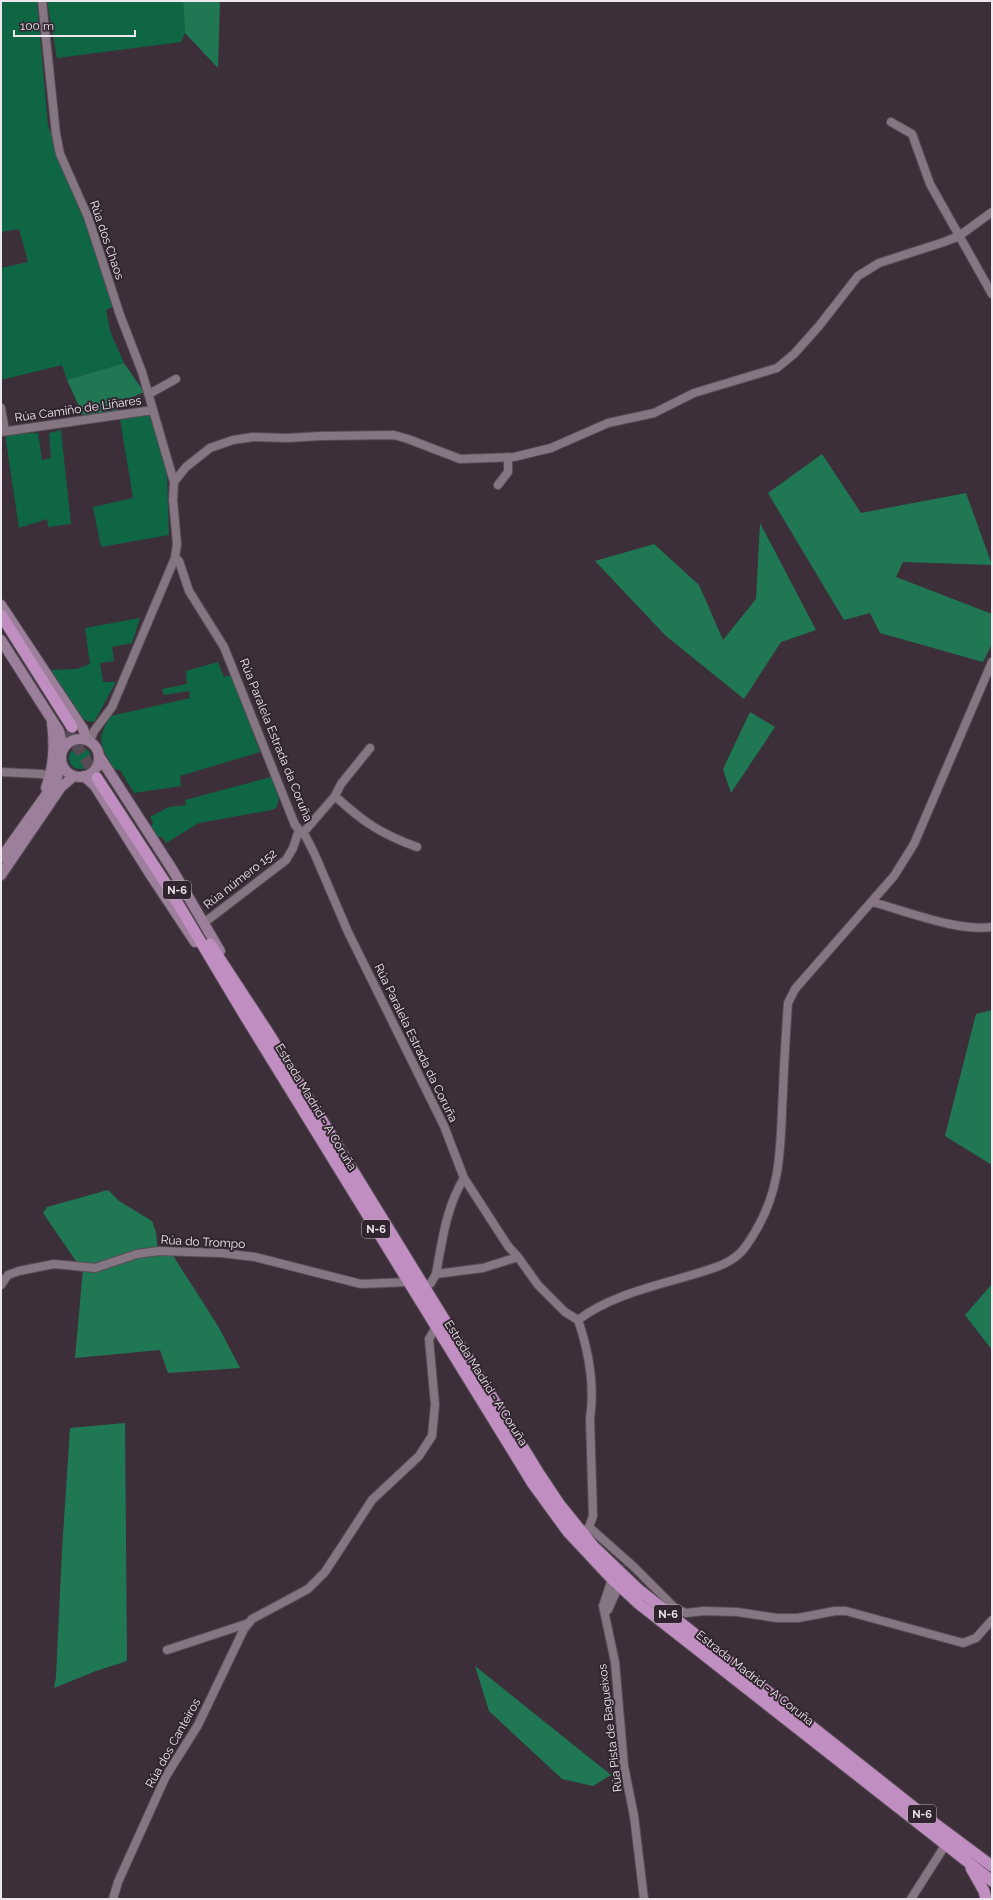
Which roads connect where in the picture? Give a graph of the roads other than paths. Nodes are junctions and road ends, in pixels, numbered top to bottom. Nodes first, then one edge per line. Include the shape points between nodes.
1 (42, 1) edge
2 (891, 122) dead end
3 (992, 212) edge
4 (959, 236) junction
5 (992, 294) edge
6 (176, 379) dead end
7 (149, 394) junction
8 (1, 408) edge
9 (153, 410) junction
10 (3, 432) edge
11 (508, 457) junction
12 (174, 482) junction
13 (498, 485) dead end
14 (175, 558) junction
15 (1, 605) edge
16 (1, 615) edge
17 (1, 629) edge
18 (1, 640) edge
19 (992, 662) edge
20 (51, 719) junction
21 (89, 741) junction
22 (63, 748) junction
23 (370, 748) dead end
24 (99, 756) junction
25 (61, 763) junction
26 (1, 772) edge
27 (74, 776) junction
28 (84, 776) junction
29 (100, 776) tunnel mouth
30 (50, 777) junction
31 (335, 796) junction
32 (40, 805) junction
33 (301, 832) junction
34 (417, 846) dead end
35 (1, 858) edge
36 (1, 875) edge
37 (872, 902) junction
38 (203, 921) junction
39 (992, 927) edge
40 (246, 1008) junction
41 (464, 1178) junction
42 (518, 1257) junction
43 (436, 1274) junction
44 (409, 1282) junction
45 (1, 1284) edge
46 (424, 1287) junction
47 (578, 1320) junction
48 (436, 1327) junction
49 (585, 1530) junction
50 (612, 1579) junction
51 (616, 1592) dead end
52 (605, 1611) junction
53 (676, 1614) junction
54 (992, 1620) edge
55 (249, 1623) junction
56 (168, 1650) dead end
57 (946, 1844) junction
58 (963, 1858) junction
59 (992, 1866) edge
60 (992, 1881) edge
61 (112, 1899) edge
62 (644, 1899) edge
63 (911, 1899) edge
64 (986, 1899) edge

1 - 7 street, Rúa dos Chaos via 60,154 88,217
2 - 4 street via 912,134 930,184
3 - 4 street
4 - 5 street
4 - 11 street via 879,262 858,276 799,349 777,368 694,393 654,413 608,424 551,448
6 - 7 street
7 - 9 street, Rúa dos Chaos
8 - 10 street, Rúa Camiño de Liñares
9 - 10 street, Rúa Camiño de Liñares
9 - 12 street, Rúa dos Chaos
11 - 12 street via 460,459 394,435 253,437 233,440 210,448 178,474
11 - 13 street via 508,472
12 - 14 street, Rúa dos Chaos via 177,544
14 - 21 street via 112,707
14 - 33 street, Rúa Paralela Estrada da Coruña via 179,561 189,591 224,647 295,825
15 - 21 main road via 83,728
16 - 17 highway via 70,729
18 - 20 main road
19 - 37 street via 914,844 894,876
20 - 22 main road via 61,736
20 - 30 main road via 54,742
21 - 22 main road via 74,739
21 - 24 main road via 98,750
22 - 25 main road
23 - 31 street via 341,784
24 - 28 main road via 94,771
24 - 38 main road
25 - 27 main road via 68,773
25 - 32 main road via 56,782
26 - 30 street via 42,774
27 - 28 main road
27 - 36 main road via 61,787
28 - 40 main road via 95,786 150,874
29 - 40 highway, Estrada Madrid - A Coruña / N-6
30 - 32 main road
31 - 33 street
31 - 34 street via 381,833
32 - 35 main road
33 - 38 street, Rúa número 152 via 286,860
33 - 41 street, Rúa Paralela Estrada da Coruña via 315,855 348,932 444,1126
37 - 39 street via 978,929
37 - 47 street via 795,989 788,1003 780,1154 776,1183 770,1203 746,1246 737,1257 718,1266 593,1308
38 - 40 main road
40 - 44 highway, Estrada Madrid - A Coruña / N-6
40 - 46 highway, Estrada Madrid - A Coruña / N-6
41 - 42 street, Rúa Paralela Estrada da Coruña via 508,1246
41 - 43 street via 449,1211
42 - 43 street via 483,1268
42 - 47 street, Rúa Paralela Estrada da Coruña via 538,1285 565,1312
43 - 46 street
44 - 45 street, Rúa do Trompo via 361,1284 255,1257 159,1251 137,1254 95,1268 54,1264 19,1271 8,1275
44 - 48 highway, Estrada Madrid - A Coruña / N-6
46 - 49 highway, Estrada Madrid - A Coruña / N-6 via 538,1472 560,1504
47 - 49 street via 592,1376 593,1404 590,1419 593,1516
48 - 50 highway, Estrada Madrid - A Coruña / N-6 via 533,1484 568,1532
48 - 55 street via 429,1338 435,1405 432,1436 419,1456 372,1500 325,1572 308,1589
49 - 53 highway, Estrada Madrid - A Coruña / N-6 via 594,1547 638,1589
49 - 53 street via 676,1609
50 - 52 street, Rúa Pista de Bagueixos via 604,1602
50 - 57 highway, Estrada Madrid - A Coruña / N-6 via 639,1604
51 - 52 street via 608,1610
52 - 62 street, Rúa Pista de Bagueixos via 615,1662 624,1766 634,1816
53 - 54 street via 716,1611 798,1618 846,1611 963,1643 976,1638
53 - 59 highway, Estrada Madrid - A Coruña / N-6 via 930,1820
55 - 56 street
55 - 61 street, Rúa dos Canteiros via 198,1725 166,1776
57 - 58 highway, Estrada Madrid - A Coruña / N-6
57 - 63 street
58 - 60 highway, Estrada Madrid - A Coruña / N-6
58 - 64 highway via 975,1873

